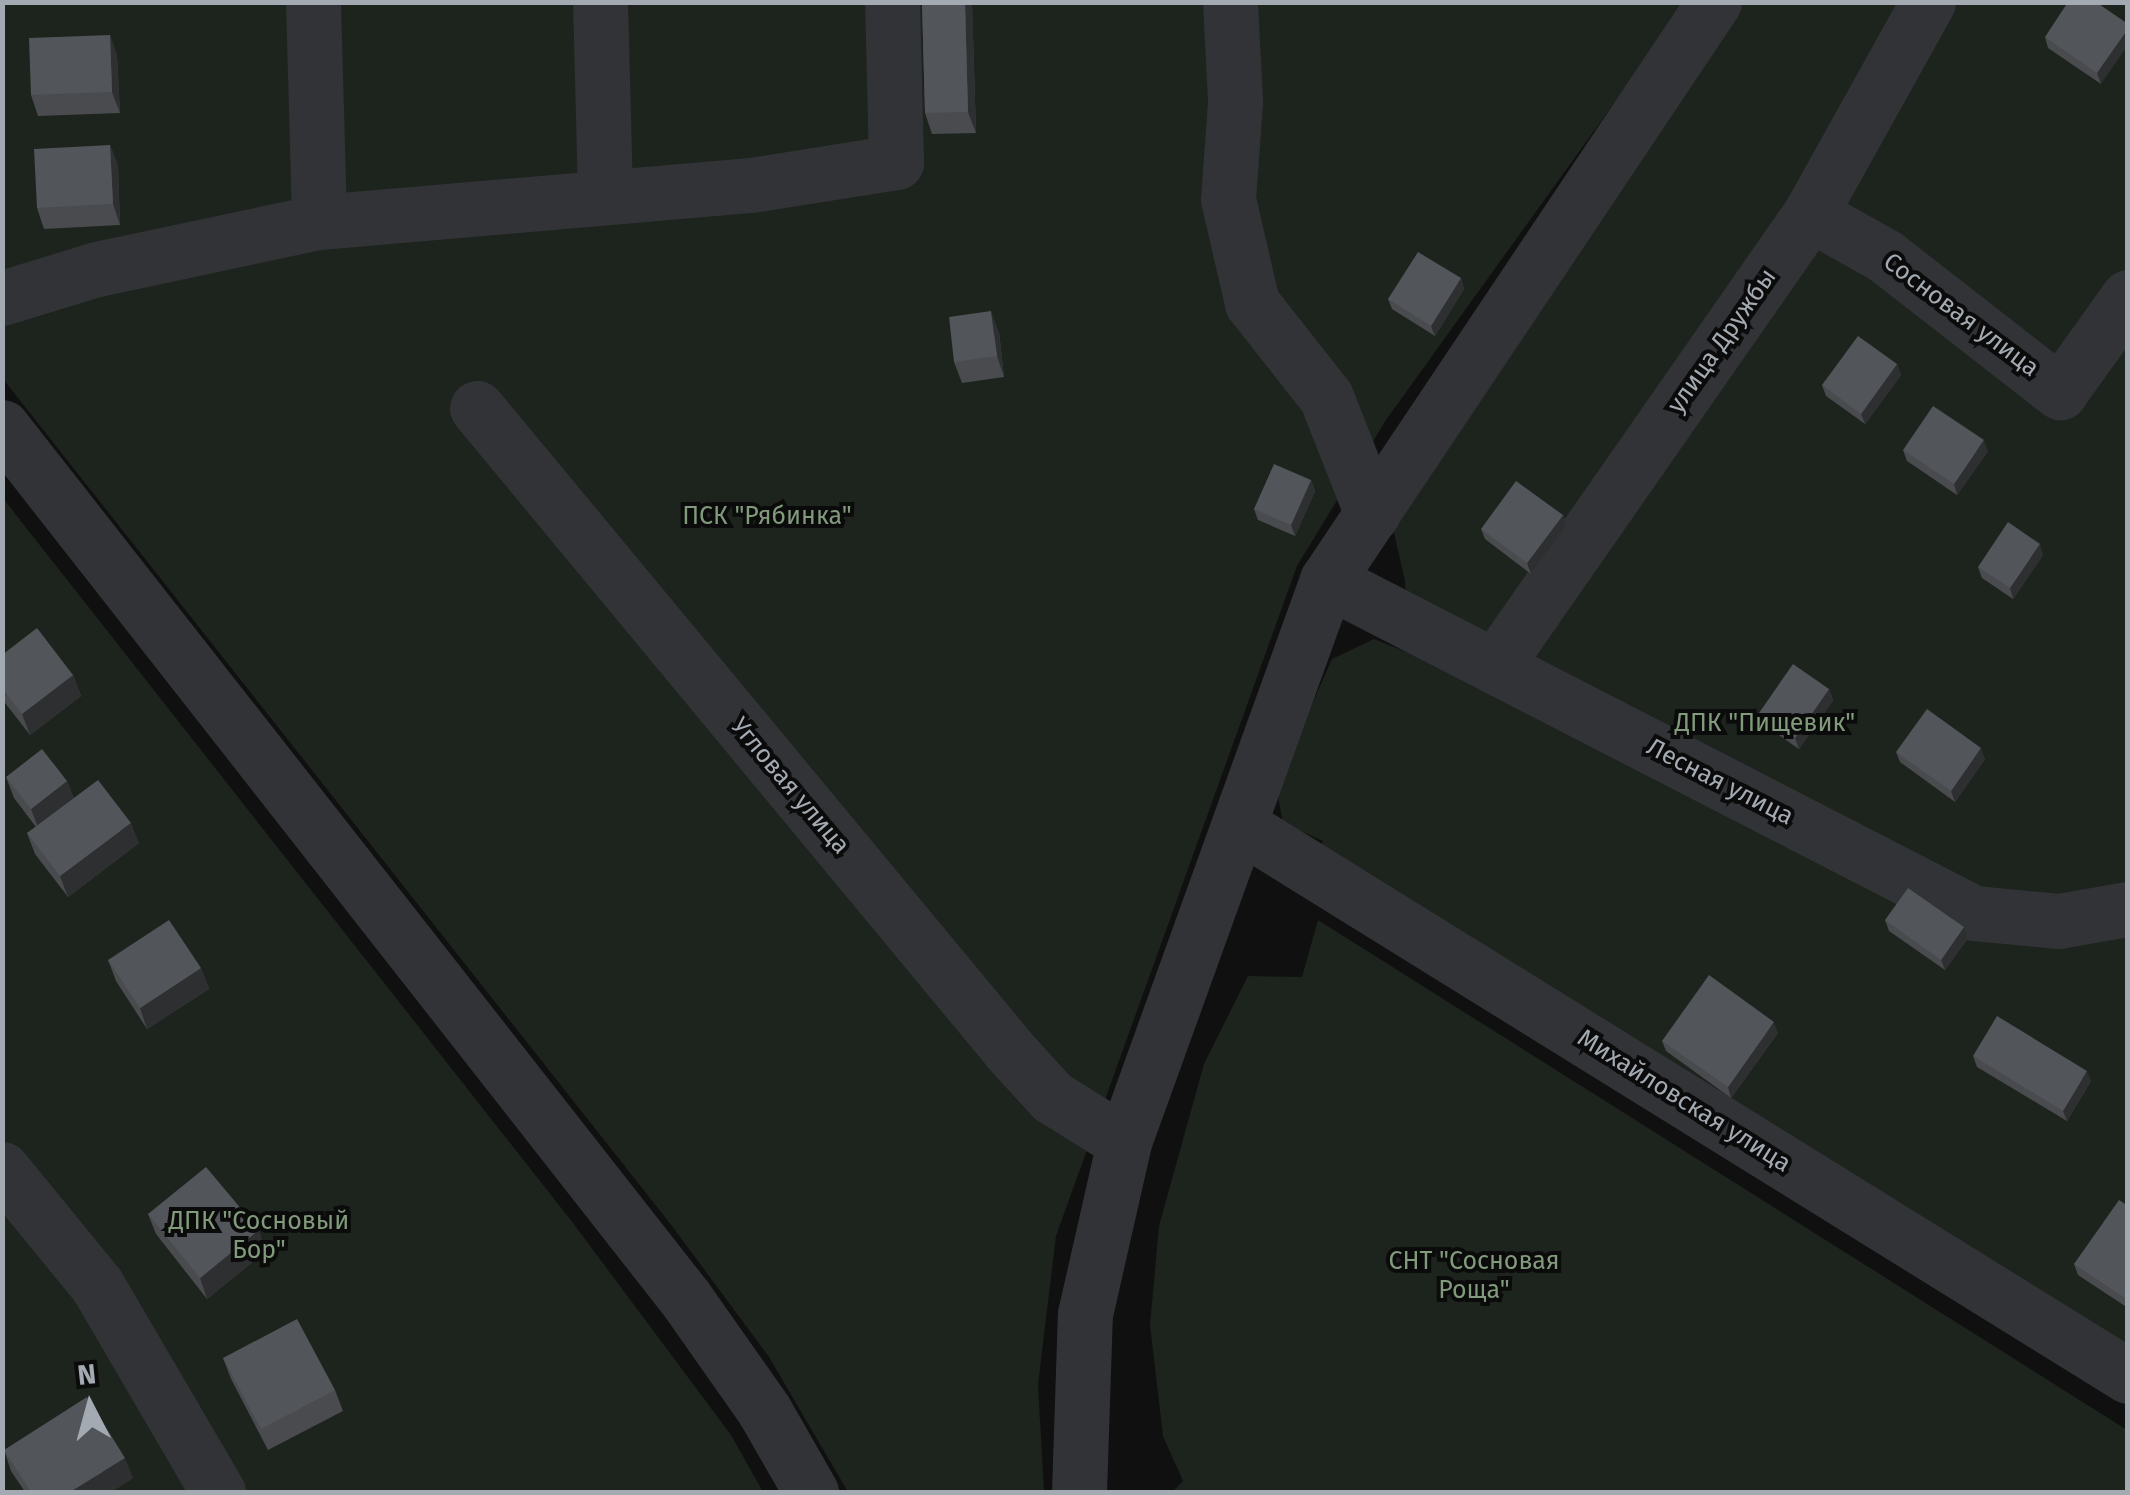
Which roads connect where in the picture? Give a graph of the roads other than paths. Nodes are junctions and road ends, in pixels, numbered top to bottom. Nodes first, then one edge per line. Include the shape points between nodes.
1 (313, 2) edge
2 (600, 2) edge
3 (892, 2) edge
4 (1230, 2) edge
5 (1714, 2) edge
6 (1928, 2) edge
7 (605, 197) junction
8 (1810, 214) junction
9 (319, 222) junction
10 (2128, 297) edge
11 (2, 298) edge
12 (477, 408) dead end
13 (2, 427) edge
14 (1372, 514) junction
15 (1328, 580) junction
16 (1495, 666) junction
17 (1241, 826) junction
18 (2128, 909) edge
19 (1124, 1142) junction
20 (2, 1169) edge
21 (2128, 1376) edge
22 (218, 1492) edge
23 (810, 1492) edge
24 (1079, 1492) edge

1 - 9 street
2 - 7 street
3 - 7 street via 896,162 751,185
4 - 14 street via 1235,102 1228,200 1252,303 1326,397
5 - 14 street
6 - 8 street, улица Дружбы
7 - 9 street
8 - 10 street, Сосновая улица via 1885,256 2060,392
8 - 16 street, улица Дружбы
9 - 11 street via 96,269
12 - 19 street, Угловая улица via 1010,1051 1052,1097
13 - 23 street via 686,1299 764,1410
14 - 15 street
15 - 16 street, Лесная улица
15 - 17 street
16 - 18 street, Лесная улица via 1974,913 2060,921
17 - 19 street
17 - 21 street, Михайловская улица
19 - 24 street via 1084,1314
20 - 22 street via 97,1285

